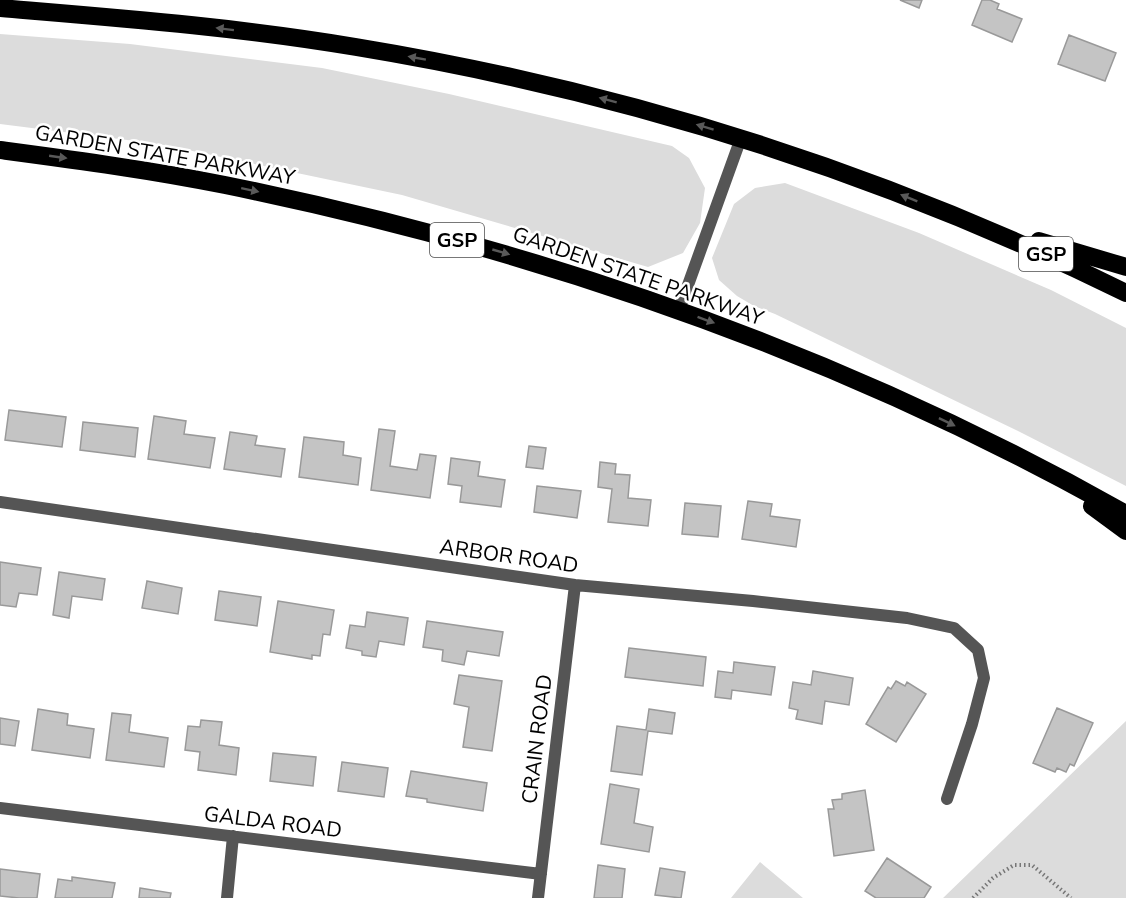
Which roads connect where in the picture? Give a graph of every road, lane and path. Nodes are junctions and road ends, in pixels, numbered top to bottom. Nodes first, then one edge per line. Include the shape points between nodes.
1 (0, 8) edge
2 (741, 138) junction
3 (0, 150) edge
4 (964, 219) junction
5 (1126, 267) edge
6 (1126, 293) edge
7 (680, 310) junction
8 (1037, 466) junction
9 (0, 502) edge
10 (1126, 514) edge
11 (1126, 531) edge
12 (575, 585) junction
13 (946, 799) dead end
14 (0, 808) edge
15 (233, 837) junction
16 (541, 874) junction
17 (227, 898) edge
18 (538, 898) edge
19 (973, 898) edge
20 (1071, 898) edge

2 -> 1 highway, GSP via 587,94 398,54 196,25
4 -> 2 highway, GSP
2 - 7 street
3 -> 7 highway, GARDEN STATE PARKWAY / GSP via 222,184 375,218 528,260
4 - 5 highway
4 - 6 highway, GSP
7 -> 8 highway, GARDEN STATE PARKWAY / GSP via 895,397
8 - 10 highway, GARDEN STATE PARKWAY / GSP
8 - 11 highway
9 - 12 street, ARBOR ROAD
12 - 13 street, ARBOR ROAD via 895,616 954,628 978,650 984,678
12 - 16 street, CRAIN ROAD
14 - 15 street, GALDA ROAD
15 - 16 street, GALDA ROAD
15 - 17 street
16 - 18 street, CRAIN ROAD
19 - 20 path via 993,878 1014,865 1032,865

